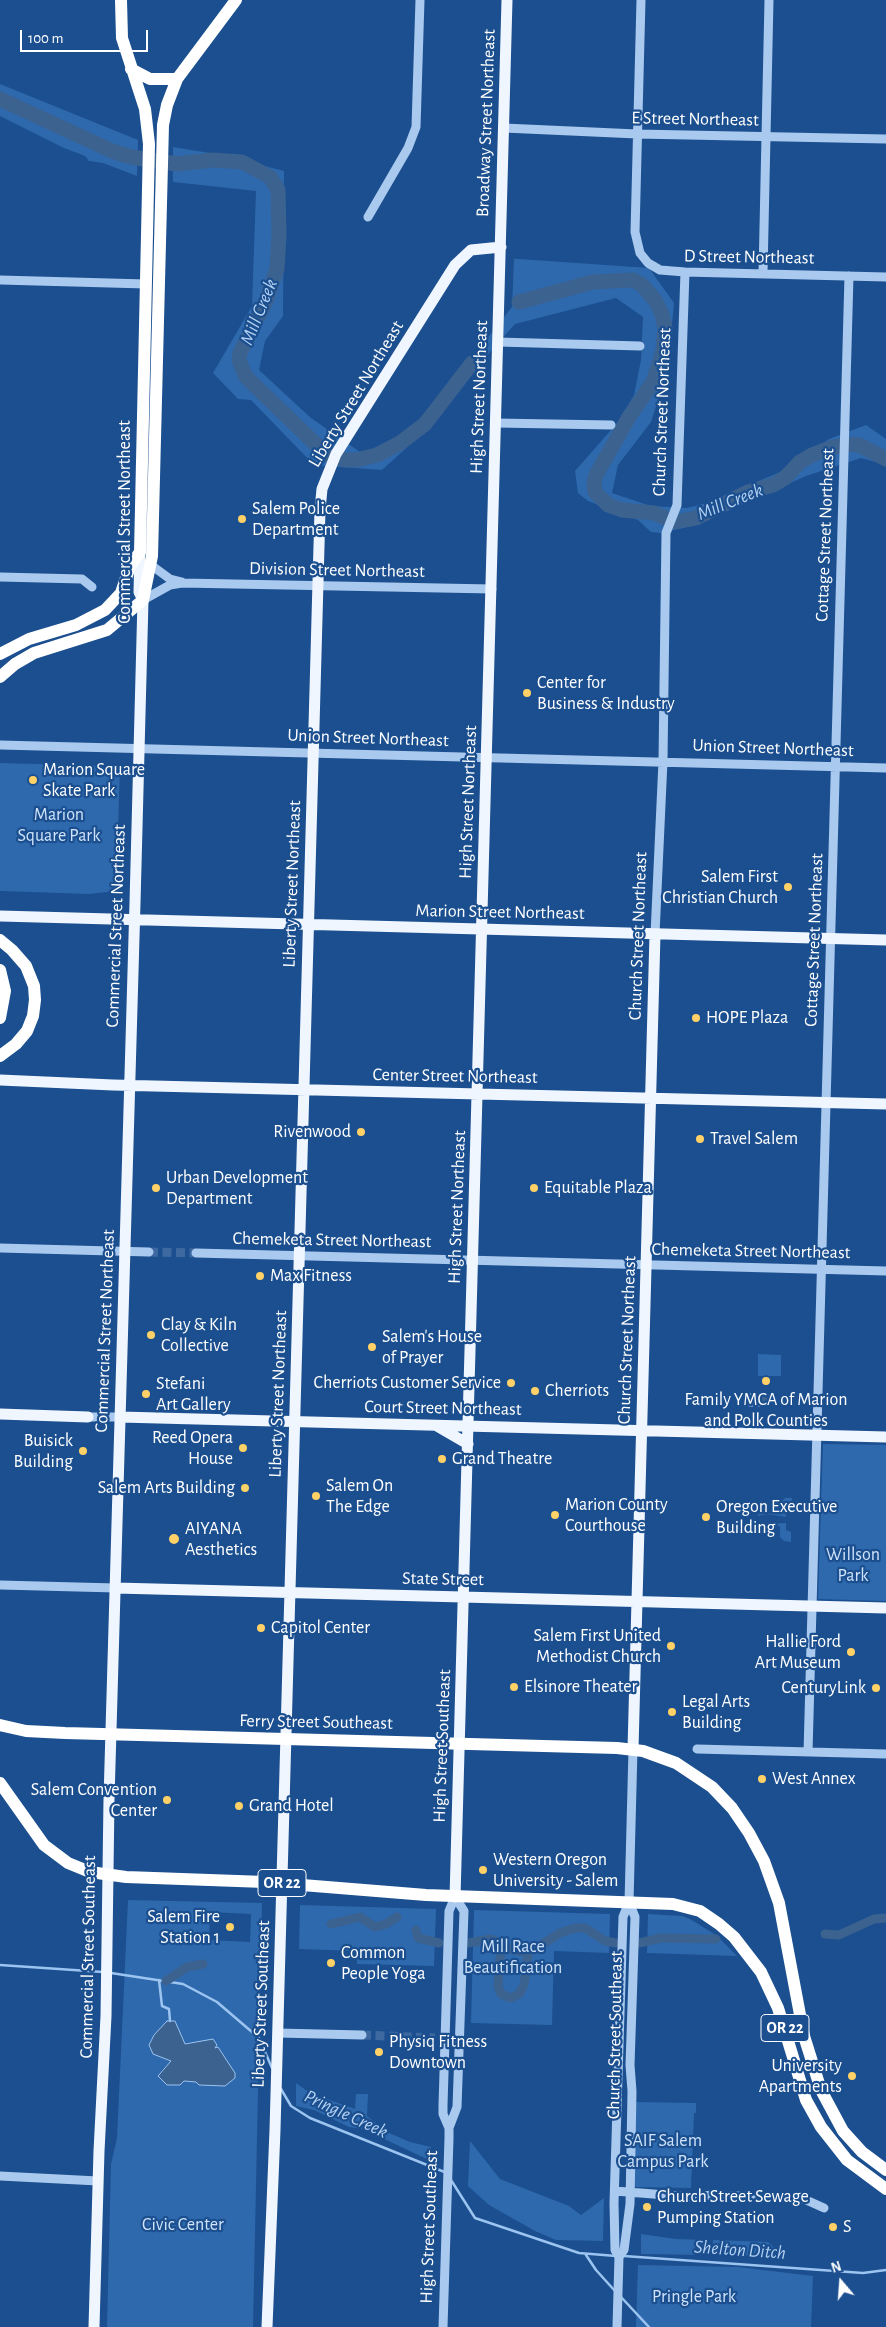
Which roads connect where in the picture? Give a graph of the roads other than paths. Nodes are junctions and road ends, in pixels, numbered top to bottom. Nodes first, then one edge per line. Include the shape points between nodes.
1 (121, 0) edge
2 (236, 0) edge
3 (420, 0) edge
4 (507, 0) edge
5 (641, 0) edge
6 (768, 0) edge
7 (131, 69) junction
8 (177, 79) junction
9 (504, 128) junction
10 (637, 134) junction
11 (764, 137) junction
12 (886, 139) edge
13 (155, 144) junction
14 (154, 189) junction
15 (368, 217) dead end
16 (501, 247) junction
17 (685, 272) junction
18 (763, 273) junction
19 (849, 276) junction
20 (886, 277) edge
21 (0, 280) edge
22 (146, 284) junction
23 (498, 342) junction
24 (640, 346) dead end
25 (496, 423) junction
26 (611, 426) dead end
27 (140, 552) junction
28 (151, 565) junction
29 (0, 577) edge
30 (182, 583) junction
31 (318, 586) junction
32 (92, 587) dead end
33 (492, 589) junction
34 (143, 600) junction
35 (1, 651) edge
36 (0, 666) edge
37 (0, 677) edge
38 (0, 745) edge
39 (139, 749) junction
40 (313, 753) junction
41 (487, 758) junction
42 (662, 761) junction
43 (835, 766) junction
44 (886, 768) edge
45 (0, 916) edge
46 (134, 920) junction
47 (308, 925) junction
48 (482, 929) junction
49 (655, 934) junction
50 (830, 938) junction
51 (0, 940) edge
52 (886, 940) edge
53 (1, 973) edge
54 (0, 1018) edge
55 (0, 1056) edge
56 (0, 1080) edge
57 (304, 1090) junction
58 (129, 1091) junction
59 (478, 1094) junction
60 (651, 1098) junction
61 (826, 1103) junction
62 (886, 1104) edge
63 (0, 1248) edge
64 (125, 1251) junction
65 (144, 1252) tunnel mouth
66 (196, 1253) tunnel mouth
67 (299, 1256) junction
68 (473, 1260) junction
69 (646, 1264) junction
70 (821, 1269) junction
71 (886, 1271) edge
72 (0, 1414) edge
73 (88, 1417) joint
74 (120, 1418) junction
75 (295, 1422) junction
76 (435, 1426) junction
77 (468, 1426) junction
78 (642, 1431) junction
79 (817, 1435) junction
80 (886, 1437) edge
81 (468, 1444) junction
82 (0, 1585) edge
83 (116, 1588) junction
84 (290, 1593) junction
85 (464, 1597) junction
86 (637, 1602) junction
87 (812, 1606) junction
88 (886, 1608) edge
89 (0, 1724) edge
90 (112, 1734) junction
91 (286, 1738) junction
92 (460, 1743) junction
93 (633, 1749) junction
94 (697, 1749) dead end
95 (808, 1752) junction
96 (886, 1754) edge
97 (0, 1782) edge
98 (90, 1872) junction
99 (108, 1874) junction
100 (282, 1883) junction
101 (107, 1897) junction
102 (455, 1897) junction
103 (629, 1902) junction
104 (278, 2027) junction
105 (362, 2035) tunnel mouth
106 (435, 2038) tunnel mouth
107 (445, 2038) junction
108 (449, 2128) junction
109 (886, 2170) edge
110 (0, 2176) edge
111 (98, 2181) junction
112 (886, 2190) edge
113 (615, 2191) junction
114 (630, 2193) junction
115 (824, 2208) dead end
116 (619, 2256) junction
117 (94, 2327) edge
118 (267, 2327) edge
119 (443, 2327) edge
120 (617, 2327) edge

1 - 7 highway, Commercial Street Northeast via 122,38
2 - 8 highway
3 - 15 street via 416,127 408,148
4 - 9 main road, Broadway Street Northeast
5 - 10 street, D Street Northeast
6 - 11 street
7 - 8 highway via 150,79
7 - 13 highway, Commercial Street Northeast
8 - 13 highway, Commercial Street Northeast
9 - 10 street, E Street Northeast
9 - 16 main road, Broadway Street Northeast
10 - 11 street, E Street Northeast
10 - 17 street, D Street Northeast via 635,232 640,253 660,270
11 - 12 street, E Street Northeast
11 - 18 street
13 - 14 highway, Commercial Street Northeast
14 - 22 highway, Commercial Street Northeast
14 - 28 highway, Commercial Street Northeast via 156,435
16 - 23 main road, High Street Northeast
16 - 31 main road, Liberty Street Northeast via 471,250 455,266 329,468 320,510
17 - 18 street, D Street Northeast
17 - 42 street, Church Street Northeast via 676,505 666,533
18 - 19 street, D Street Northeast
19 - 20 street, D Street Northeast
19 - 43 street, Cottage Street Northeast
21 - 22 street
22 - 27 highway, Commercial Street Northeast
23 - 24 street
23 - 25 main road, High Street Northeast
25 - 26 street
25 - 33 main road, High Street Northeast
27 - 34 main road, Commercial Street Northeast via 139,592
27 - 35 highway via 130,566 121,593 105,610 83,622
28 - 30 street via 170,579
28 - 34 highway, Commercial Street Northeast
29 - 32 street via 82,579
30 - 31 street, Division Street Northeast
30 - 34 street via 170,585
31 - 33 street, Division Street Northeast
31 - 40 main road, Liberty Street Northeast
33 - 41 main road, High Street Northeast
34 - 37 highway via 107,630 34,653
34 - 39 main road, Commercial Street Northeast
35 - 36 highway
38 - 39 street, Union Street Northeast
39 - 40 street, Union Street Northeast
39 - 46 main road, Commercial Street Northeast
40 - 41 street, Union Street Northeast
40 - 47 main road, Liberty Street Northeast
41 - 42 street, Union Street Northeast
41 - 48 main road, High Street Northeast
42 - 43 street, Union Street Northeast
42 - 49 street, Church Street Northeast
43 - 44 street, Union Street Northeast
43 - 50 street, Cottage Street Northeast
45 - 46 main road, Marion Street Northeast
46 - 47 main road, Marion Street Northeast
46 - 58 main road, Commercial Street Northeast
47 - 48 main road, Marion Street Northeast
47 - 57 main road, Liberty Street Northeast
48 - 49 main road, Marion Street Northeast
48 - 59 main road, High Street Northeast
49 - 50 main road, Marion Street Northeast
49 - 60 main road, Church Street Northeast
50 - 52 main road, Marion Street Northeast
50 - 61 street, Cottage Street Northeast
51 - 55 highway via 22,960 34,986 35,1007 23,1036
53 - 54 highway via 5,998
56 - 58 main road, Center Street Northeast
57 - 58 main road, Center Street Northeast
57 - 59 main road, Center Street Northeast
57 - 67 main road, Liberty Street Northeast
58 - 64 main road, Commercial Street Northeast
59 - 60 main road, Center Street Northeast
59 - 68 main road, High Street Northeast
60 - 61 main road, Center Street Northeast
60 - 69 main road, Church Street Northeast
61 - 62 main road, Center Street Northeast
61 - 70 street, Cottage Street Northeast
63 - 64 street
64 - 65 street
64 - 74 main road, Commercial Street Northeast
66 - 67 street, Chemeketa Street Northeast
67 - 68 street, Chemeketa Street Northeast
67 - 75 main road, Liberty Street Northeast
68 - 69 street, Chemeketa Street Northeast
68 - 77 main road, High Street Northeast
69 - 70 street, Chemeketa Street Northeast
69 - 78 main road, Church Street Northeast
70 - 71 street, Chemeketa Street Northeast
70 - 79 street, Cottage Street Northeast
72 - 73 main road, Court Street Northeast
73 - 74 street, Court Street Northeast
74 - 75 main road, Court Street Northeast
74 - 83 main road, Commercial Street Northeast
75 - 76 main road, Court Street Northeast
75 - 84 main road, Liberty Street Northeast
76 - 77 main road, Court Street Northeast
76 - 81 main road
77 - 78 main road, Court Street Northeast
77 - 81 main road, High Street Northeast
78 - 79 main road, Court Street Northeast
78 - 86 main road, Church Street Northeast
79 - 80 main road, Court Street Northeast
79 - 87 street, Cottage Street Northeast
81 - 85 main road, High Street Northeast
82 - 83 street, State Street
83 - 84 main road, State Street
83 - 90 main road, Commercial Street Southeast
84 - 85 main road, State Street
84 - 91 main road, Liberty Street Southeast
85 - 86 main road, State Street
85 - 92 main road, High Street Southeast
86 - 87 main road, State Street
86 - 93 main road, Church Street Southeast
87 - 88 main road, State Street
87 - 95 street, Cottage Street Northeast
89 - 90 highway, Ferry Street Southeast / OR 22 via 26,1731
90 - 91 highway, Ferry Street Southeast / OR 22
90 - 99 main road, Commercial Street Southeast
91 - 92 highway, Ferry Street Southeast / OR 22
91 - 100 main road, Liberty Street Southeast
92 - 93 highway, Ferry Street Southeast / OR 22
92 - 102 main road, High Street Southeast
93 - 103 street, Church Street Southeast
93 - 109 highway, OR 22 via 667,1759 693,1773 732,1808 749,1833 764,1861 779,1903 804,2036 820,2090 843,2131 862,2152
94 - 95 street
95 - 96 street
97 - 98 highway, OR 22 via 50,1851
98 - 99 highway, OR 22
98 - 101 main road
99 - 100 highway, OR 22
99 - 101 main road, Commercial Street Southeast
100 - 102 highway, OR 22
100 - 104 main road, Liberty Street Southeast
101 - 111 main road, Commercial Street Southeast via 106,2016
102 - 103 highway, OR 22
102 - 107 street, High Street Southeast via 449,1911
102 - 108 street, High Street Southeast via 464,1911 457,2107
103 - 112 highway, OR 22 via 673,1904 700,1911 742,1946 773,1994 806,2100 821,2127 847,2160
103 - 113 street, Church Street Southeast via 622,1917
103 - 114 street, Church Street Southeast via 634,1917
104 - 105 street via 297,2033
104 - 118 main road, Liberty Street Southeast
106 - 107 street
107 - 108 street, High Street Southeast via 443,2114
108 - 119 street, High Street Southeast
110 - 111 street
111 - 117 main road, Commercial Street Southeast
113 - 114 street
113 - 116 street, Church Street Southeast via 615,2250
114 - 115 street via 804,2198
114 - 116 street, Church Street Southeast via 624,2250
116 - 120 street, Church Street Southeast

